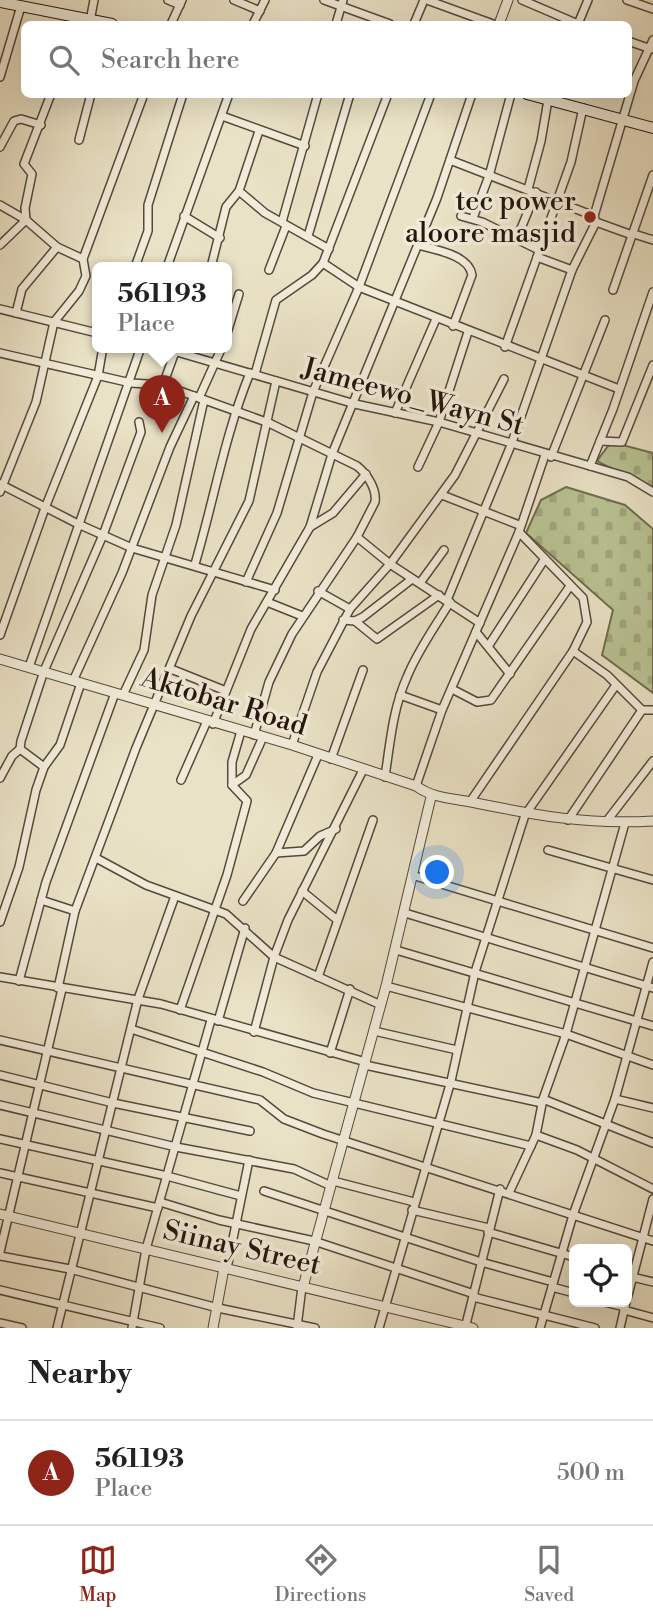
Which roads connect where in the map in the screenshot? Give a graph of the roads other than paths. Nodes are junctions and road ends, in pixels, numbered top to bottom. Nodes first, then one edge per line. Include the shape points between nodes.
1 (94, 0) edge
2 (168, 0) edge
3 (234, 0) edge
4 (265, 0) edge
5 (324, 0) edge
6 (425, 0) edge
7 (508, 0) edge
8 (522, 0) edge
9 (588, 0) edge
10 (626, 0) edge
11 (0, 2) edge
12 (181, 3) edge
13 (342, 3) edge
14 (21, 6) junction
15 (653, 9) edge
16 (260, 11) junction
17 (68, 21) edge
18 (90, 21) joint
19 (172, 21) edge
20 (255, 21) edge
21 (337, 21) edge
22 (383, 21) edge
23 (415, 21) edge
24 (484, 21) edge
25 (500, 21) edge
26 (571, 21) edge
27 (579, 21) edge
28 (653, 40) edge
29 (632, 42) edge
30 (651, 49) edge
31 (0, 77) edge
32 (632, 78) edge
33 (50, 98) edge
34 (90, 98) edge
35 (143, 98) edge
36 (182, 98) edge
37 (228, 98) edge
38 (317, 98) edge
39 (349, 98) edge
40 (386, 98) edge
41 (430, 98) edge
42 (471, 98) edge
43 (510, 98) edge
44 (549, 98) edge
45 (555, 98) edge
46 (627, 98) edge
47 (583, 108) junction
48 (222, 116) junction
49 (623, 119) junction
50 (41, 125) junction
51 (653, 128) edge
52 (259, 131) junction
53 (79, 140) dead end
54 (305, 146) junction
55 (0, 147) edge
56 (450, 160) junction
57 (653, 175) edge
58 (489, 176) junction
59 (532, 190) junction
60 (239, 191) junction
61 (555, 201) junction
62 (0, 205) edge
63 (184, 216) junction
64 (461, 216) dead end
65 (473, 218) junction
66 (26, 219) junction
67 (595, 219) junction
68 (284, 224) junction
69 (633, 235) junction
70 (308, 236) junction
71 (220, 238) junction
72 (517, 238) junction
73 (653, 240) edge
74 (0, 245) edge
75 (418, 245) junction
76 (57, 247) junction
77 (328, 249) junction
78 (538, 253) junction
79 (83, 259) junction
80 (137, 262) edge
81 (169, 262) edge
82 (213, 262) edge
83 (323, 263) junction
84 (269, 270) dead end
85 (572, 270) junction
86 (359, 288) junction
87 (613, 290) dead end
88 (653, 292) edge
89 (239, 294) dead end
90 (396, 302) junction
91 (0, 309) edge
92 (16, 313) junction
93 (232, 317) edge
94 (436, 319) junction
95 (605, 320) dead end
96 (54, 322) junction
97 (453, 326) junction
98 (92, 332) edge
99 (468, 332) junction
100 (505, 347) junction
101 (1, 353) edge
102 (102, 353) edge
103 (139, 353) edge
104 (175, 353) edge
105 (188, 353) edge
106 (220, 353) edge
107 (541, 361) junction
108 (46, 362) junction
109 (217, 363) junction
110 (0, 364) edge
111 (653, 365) edge
112 (253, 373) junction
113 (583, 375) junction
114 (98, 376) junction
115 (504, 379) dead end
116 (276, 382) junction
117 (131, 383) junction
118 (163, 385) junction
119 (619, 389) junction
120 (313, 392) junction
121 (199, 398) junction
122 (355, 404) junction
123 (234, 413) junction
124 (395, 413) junction
125 (139, 422) dead end
126 (439, 422) junction
127 (269, 423) junction
128 (478, 433) junction
129 (298, 436) junction
130 (600, 441) junction
131 (511, 444) junction
132 (332, 454) junction
133 (548, 456) junction
134 (590, 466) junction
135 (418, 467) dead end
136 (366, 474) junction
137 (1, 487) edge
138 (653, 492) edge
139 (442, 495) junction
140 (45, 508) junction
141 (483, 512) junction
142 (78, 524) junction
143 (310, 527) junction
144 (519, 528) junction
145 (103, 535) junction
146 (357, 537) junction
147 (132, 548) junction
148 (443, 550) dead end
149 (165, 559) junction
150 (544, 560) junction
151 (195, 564) junction
152 (390, 564) junction
153 (214, 569) junction
154 (416, 581) junction
155 (246, 582) junction
156 (570, 586) junction
157 (275, 590) junction
158 (318, 591) junction
159 (445, 599) junction
160 (267, 602) junction
161 (350, 609) junction
162 (302, 616) junction
163 (343, 620) junction
164 (355, 621) junction
165 (480, 623) junction
166 (476, 632) junction
167 (0, 635) edge
168 (489, 645) junction
169 (573, 651) junction
170 (0, 659) edge
171 (29, 667) junction
172 (171, 669) junction
173 (363, 670) dead end
174 (44, 671) junction
175 (510, 674) junction
176 (77, 682) junction
177 (616, 685) junction
178 (452, 689) junction
179 (226, 691) junction
180 (119, 694) junction
181 (400, 695) junction
182 (154, 705) junction
183 (442, 710) junction
184 (642, 710) junction
185 (653, 710) edge
186 (210, 722) junction
187 (241, 731) junction
188 (259, 736) junction
189 (292, 745) junction
190 (20, 749) junction
191 (318, 755) junction
192 (331, 759) junction
193 (653, 761) edge
194 (44, 767) junction
195 (363, 770) junction
196 (385, 777) junction
197 (0, 778) edge
198 (181, 780) dead end
199 (232, 785) junction
200 (416, 786) junction
201 (431, 797) junction
202 (470, 802) junction
203 (526, 816) junction
204 (373, 820) dead end
205 (568, 820) junction
206 (653, 821) edge
207 (606, 822) junction
208 (625, 823) junction
209 (336, 829) junction
210 (548, 850) dead end
211 (276, 853) junction
212 (96, 858) junction
213 (615, 867) junction
214 (415, 876) junction
215 (653, 880) edge
216 (302, 891) junction
217 (175, 896) junction
218 (41, 900) junction
219 (243, 901) dead end
220 (497, 902) junction
221 (214, 909) junction
222 (75, 911) junction
223 (405, 913) junction
224 (336, 919) junction
225 (0, 922) edge
226 (246, 928) junction
227 (595, 930) junction
228 (487, 935) junction
229 (653, 948) edge
230 (396, 950) junction
231 (274, 957) junction
232 (653, 962) edge
233 (584, 965) junction
234 (475, 972) junction
235 (318, 976) junction
236 (0, 977) edge
237 (19, 981) junction
238 (386, 986) junction
239 (649, 987) edge
240 (60, 989) junction
241 (350, 989) junction
242 (138, 999) junction
243 (574, 1001) junction
244 (381, 1005) junction
245 (466, 1007) junction
246 (180, 1010) junction
247 (636, 1020) junction
248 (214, 1021) junction
249 (653, 1026) edge
250 (131, 1029) junction
251 (374, 1031) junction
252 (254, 1032) junction
253 (566, 1034) junction
254 (0, 1040) edge
255 (49, 1050) junction
256 (202, 1050) junction
257 (457, 1050) junction
258 (330, 1053) junction
259 (626, 1056) junction
260 (366, 1063) junction
261 (653, 1065) edge
262 (122, 1068) junction
263 (0, 1075) edge
264 (451, 1081) junction
265 (194, 1083) junction
266 (41, 1085) junction
267 (615, 1099) junction
268 (543, 1101) junction
269 (113, 1103) junction
270 (354, 1104) junction
271 (0, 1105) edge
272 (653, 1108) edge
273 (34, 1112) junction
274 (184, 1117) junction
275 (439, 1124) junction
276 (607, 1125) junction
277 (106, 1130) junction
278 (250, 1131) dead end
279 (536, 1135) junction
280 (0, 1139) edge
281 (344, 1141) junction
282 (653, 1143) edge
283 (26, 1145) junction
284 (531, 1146) junction
285 (176, 1147) junction
286 (594, 1159) junction
287 (249, 1160) junction
288 (97, 1161) junction
289 (426, 1166) junction
290 (0, 1172) edge
291 (167, 1176) junction
292 (18, 1177) junction
293 (332, 1183) junction
294 (500, 1189) junction
295 (653, 1189) edge
296 (264, 1191) dead end
297 (90, 1193) junction
298 (509, 1193) junction
299 (241, 1196) junction
300 (653, 1199) edge
301 (159, 1205) junction
302 (413, 1206) junction
303 (323, 1212) junction
304 (4, 1215) edge
305 (573, 1215) junction
306 (235, 1223) junction
307 (489, 1230) junction
308 (79, 1231) junction
309 (405, 1238) junction
310 (641, 1238) junction
311 (314, 1241) junction
312 (653, 1241) edge
313 (146, 1249) junction
314 (561, 1253) junction
315 (0, 1254) edge
316 (569, 1255) edge
317 (481, 1262) junction
318 (632, 1267) edge
319 (225, 1268) junction
320 (70, 1269) junction
321 (395, 1269) junction
322 (632, 1274) edge
323 (653, 1282) edge
324 (552, 1285) junction
325 (140, 1286) junction
326 (303, 1287) junction
327 (0, 1290) edge
328 (569, 1291) edge
329 (473, 1295) junction
330 (62, 1305) junction
331 (385, 1305) junction
332 (624, 1307) edge
333 (631, 1307) edge
334 (218, 1308) junction
335 (543, 1315) junction
336 (653, 1318) edge
337 (0, 1323) edge
338 (133, 1325) edge
339 (297, 1326) edge
340 (468, 1327) edge
341 (22, 1328) edge
342 (57, 1328) edge
343 (160, 1328) edge
344 (213, 1328) edge
345 (315, 1328) edge
346 (379, 1328) edge
347 (540, 1328) edge
348 (595, 1328) edge
349 (620, 1328) edge

1 - 18 street
2 - 12 street
3 - 16 street
4 - 16 street
5 - 13 street
6 - 23 street
6 - 24 street
7 - 25 street
8 - 26 street
9 - 27 street
10 - 15 street
11 - 14 main road
12 - 19 street
13 - 21 street
13 - 22 street
14 - 17 main road
14 - 31 street
16 - 20 street
17 - 18 main road
28 - 30 street
29 - 30 street
30 - 32 street
33 - 50 street
34 - 53 street
35 - 79 street
36 - 80 street via 148,205 148,231
37 - 48 street
38 - 54 street
39 - 70 street
40 - 77 street
41 - 86 street
42 - 56 street
43 - 58 street
44 - 59 street
45 - 47 main road
46 - 49 street
47 - 49 main road
47 - 61 street via 572,162
48 - 52 street
48 - 63 street
49 - 51 main road
49 - 67 street
50 - 55 street via 15,121
50 - 66 street via 24,164 32,174
52 - 54 street
52 - 60 street
54 - 68 street
56 - 58 street
56 - 75 street
57 - 69 street
58 - 59 street
58 - 65 street
59 - 61 street
59 - 72 street
60 - 68 street
60 - 71 street via 226,207
61 - 67 street
61 - 78 street
62 - 66 street
63 - 71 street
63 - 81 street
64 - 65 street
65 - 72 street
66 - 74 street
66 - 76 street
67 - 69 street
67 - 85 street
68 - 70 street
68 - 84 street
69 - 73 street
69 - 87 street
70 - 77 street
71 - 82 street
72 - 78 street
75 - 90 street
75 - 97 street via 453,256 471,269
76 - 79 street
76 - 92 street via 22,289
77 - 83 street
78 - 85 street
78 - 100 street
79 - 96 street via 86,276 82,285
83 - 86 street
83 - 112 street via 276,300
85 - 107 street
86 - 90 street
86 - 120 street
88 - 119 street
89 - 93 street
90 - 94 street
90 - 122 street
91 - 92 street
92 - 96 street
94 - 97 street
94 - 124 street
95 - 113 street
96 - 98 street
96 - 108 street
97 - 99 street
99 - 100 street
99 - 126 street
100 - 107 street
101 - 108 street
101 - 110 street
102 - 114 street
103 - 117 street
104 - 118 street
105 - 109 street, Jameewo_Wayn St
106 - 109 street
107 - 113 street
107 - 131 street
108 - 114 street
108 - 137 street
109 - 112 street, Jameewo_Wayn St
109 - 121 street
111 - 130 street via 622,442
112 - 116 street, Jameewo_Wayn St
112 - 123 street
113 - 119 street
113 - 133 street
114 - 117 street
114 - 140 street
115 - 128 street
116 - 120 street, Jameewo_Wayn St
116 - 127 street
117 - 118 street
117 - 142 street
118 - 121 street
119 - 130 street
120 - 122 street, Jameewo_Wayn St
120 - 129 street
121 - 123 street
121 - 147 street via 170,447
121 - 149 street via 196,447
122 - 124 street, Jameewo_Wayn St
122 - 132 street
123 - 127 street
123 - 151 street
124 - 126 street, Jameewo_Wayn St
125 - 145 street via 141,432
126 - 128 street, Jameewo_Wayn St
126 - 135 street
127 - 129 street
127 - 153 street via 249,501
128 - 131 street, Jameewo_Wayn St
128 - 139 street
129 - 132 street
129 - 155 street via 277,513
130 - 134 street
131 - 133 street, Jameewo_Wayn St
131 - 141 street
132 - 136 street
132 - 143 street
133 - 134 street, Jameewo_Wayn St
133 - 144 street
134 - 138 street, Jameewo_Wayn St via 628,477
136 - 143 street via 333,513
136 - 146 street via 376,499
137 - 140 street
139 - 141 street
139 - 152 street
140 - 142 street
140 - 167 street
141 - 144 street
141 - 159 street
142 - 145 street
142 - 171 street
143 - 157 street
144 - 150 street
144 - 165 street
145 - 147 street
145 - 174 street
146 - 152 street
146 - 158 street
147 - 149 street
147 - 176 street
148 - 154 street
149 - 151 street
149 - 180 street via 152,595 144,650
150 - 156 street
150 - 168 street
151 - 153 street
152 - 154 street
152 - 161 street
153 - 155 street
153 - 172 street
154 - 159 street
154 - 164 street
155 - 157 street
156 - 169 street via 585,600 588,616
156 - 175 street
157 - 160 street
158 - 161 street
158 - 162 street
159 - 164 street via 377,639
159 - 165 street
159 - 181 street
160 - 162 street
160 - 179 street
161 - 163 street
162 - 188 street via 269,682
163 - 164 street
163 - 189 street via 317,672
165 - 166 street
166 - 168 street
166 - 178 street
168 - 175 street
169 - 177 street
169 - 202 street
170 - 171 street, Aktobar Road
171 - 174 street, Aktobar Road
172 - 179 street
172 - 182 street
173 - 192 street
174 - 176 street, Aktobar Road
174 - 190 street
175 - 178 street via 486,703
176 - 180 street, Aktobar Road
176 - 194 street via 60,745
177 - 184 street
177 - 203 street
178 - 183 street
179 - 186 street
180 - 182 street, Aktobar Road
180 - 218 street via 73,802
181 - 183 street
181 - 196 street
182 - 186 street, Aktobar Road
182 - 212 street
183 - 200 street
184 - 185 street
184 - 205 street
186 - 187 street, Aktobar Road
186 - 198 street
187 - 188 street, Aktobar Road
187 - 199 street via 232,762
188 - 189 street, Aktobar Road
188 - 199 street via 246,775
189 - 191 street, Aktobar Road
190 - 194 street
190 - 197 street
191 - 192 street, Aktobar Road
191 - 211 street
192 - 195 street, Aktobar Road
193 - 207 street
194 - 225 street
195 - 196 street, Aktobar Road
195 - 209 street
196 - 200 street, Aktobar Road
199 - 221 street via 247,802
200 - 201 street, Aktobar Road
201 - 202 street
201 - 214 street
202 - 203 street
203 - 205 street
203 - 220 street
204 - 224 street
205 - 207 street
206 - 208 street
207 - 208 street
208 - 213 street
209 - 211 street via 304,851
209 - 216 street
210 - 213 street
211 - 219 street
212 - 217 street
212 - 222 street
213 - 215 street
213 - 227 street
214 - 220 street
214 - 223 street
216 - 224 street
216 - 231 street
217 - 221 street
217 - 242 street
218 - 222 street
218 - 237 street
220 - 227 street
220 - 228 street
221 - 226 street
221 - 246 street
222 - 240 street
223 - 228 street
223 - 230 street
224 - 235 street
226 - 231 street
226 - 248 street
227 - 229 street
227 - 233 street
228 - 233 street
228 - 234 street
230 - 234 street
230 - 238 street
231 - 235 street
231 - 252 street
232 - 239 street
233 - 239 street
233 - 243 street
234 - 243 street
234 - 245 street
235 - 241 street
236 - 237 street
237 - 240 street
238 - 244 street
238 - 245 street
239 - 247 street
240 - 242 street
240 - 255 street
241 - 244 street
241 - 258 street
242 - 246 street
242 - 250 street
243 - 247 street
243 - 253 street
244 - 251 street
245 - 253 street
245 - 257 street
246 - 248 street
247 - 249 street
247 - 259 street
248 - 252 street
248 - 256 street
250 - 256 street
250 - 262 street
251 - 257 street
251 - 260 street
252 - 258 street
253 - 259 street
253 - 268 street
254 - 255 street
255 - 262 street
255 - 266 street
256 - 265 street
256 - 270 street
257 - 264 street
258 - 260 street
259 - 261 street
259 - 267 street
260 - 264 street
260 - 270 street
262 - 265 street
262 - 269 street
263 - 266 street
264 - 268 street
264 - 275 street
265 - 274 street
265 - 281 street via 260,1100 295,1124
266 - 269 street
266 - 273 street
267 - 272 street
267 - 276 street
268 - 276 street
268 - 279 street
269 - 274 street
269 - 277 street
270 - 275 street
270 - 281 street
271 - 273 street
273 - 277 street
273 - 283 street
274 - 278 street
274 - 285 street
275 - 284 street
275 - 289 street
276 - 282 street
276 - 286 street
277 - 285 street
277 - 288 street
279 - 284 street
279 - 286 street
280 - 283 street
281 - 289 street
281 - 293 street
283 - 288 street
283 - 292 street
284 - 298 street
285 - 287 street
285 - 291 street
286 - 295 street
286 - 305 street
287 - 293 street
287 - 299 street
288 - 291 street
288 - 297 street
289 - 294 street
289 - 302 street
290 - 292 street
291 - 299 street
291 - 301 street
292 - 297 street
292 - 304 street
293 - 302 street
293 - 303 street
294 - 298 street
294 - 307 street
296 - 303 street
297 - 301 street
297 - 308 street
298 - 305 street
299 - 306 street
300 - 310 street
301 - 306 street
301 - 313 street
302 - 307 street
302 - 309 street
303 - 309 street
303 - 311 street
304 - 308 street, Siinay Street
304 - 315 street
305 - 310 street
305 - 314 street
306 - 311 street
306 - 319 street
307 - 314 street
307 - 317 street
308 - 313 street, Siinay Street
308 - 320 street
309 - 317 street
309 - 321 street
310 - 312 street
310 - 318 street
311 - 321 street
311 - 326 street
313 - 319 street, Siinay Street
313 - 325 street
314 - 316 street
314 - 324 street
315 - 320 street
317 - 324 street
317 - 329 street
319 - 326 street, Siinay Street
319 - 334 street
320 - 325 street
320 - 330 street
321 - 329 street
321 - 331 street
322 - 323 street
324 - 328 street
324 - 335 street
325 - 334 street
325 - 338 street
326 - 331 street, Siinay Street
326 - 339 street
327 - 330 street
329 - 335 street
329 - 340 street
330 - 338 street
330 - 342 street
331 - 340 street, Siinay Street
331 - 346 street
332 - 349 street
333 - 336 street
334 - 339 street
334 - 344 street
335 - 347 street
335 - 348 street
337 - 341 street
338 - 343 street
339 - 345 street

